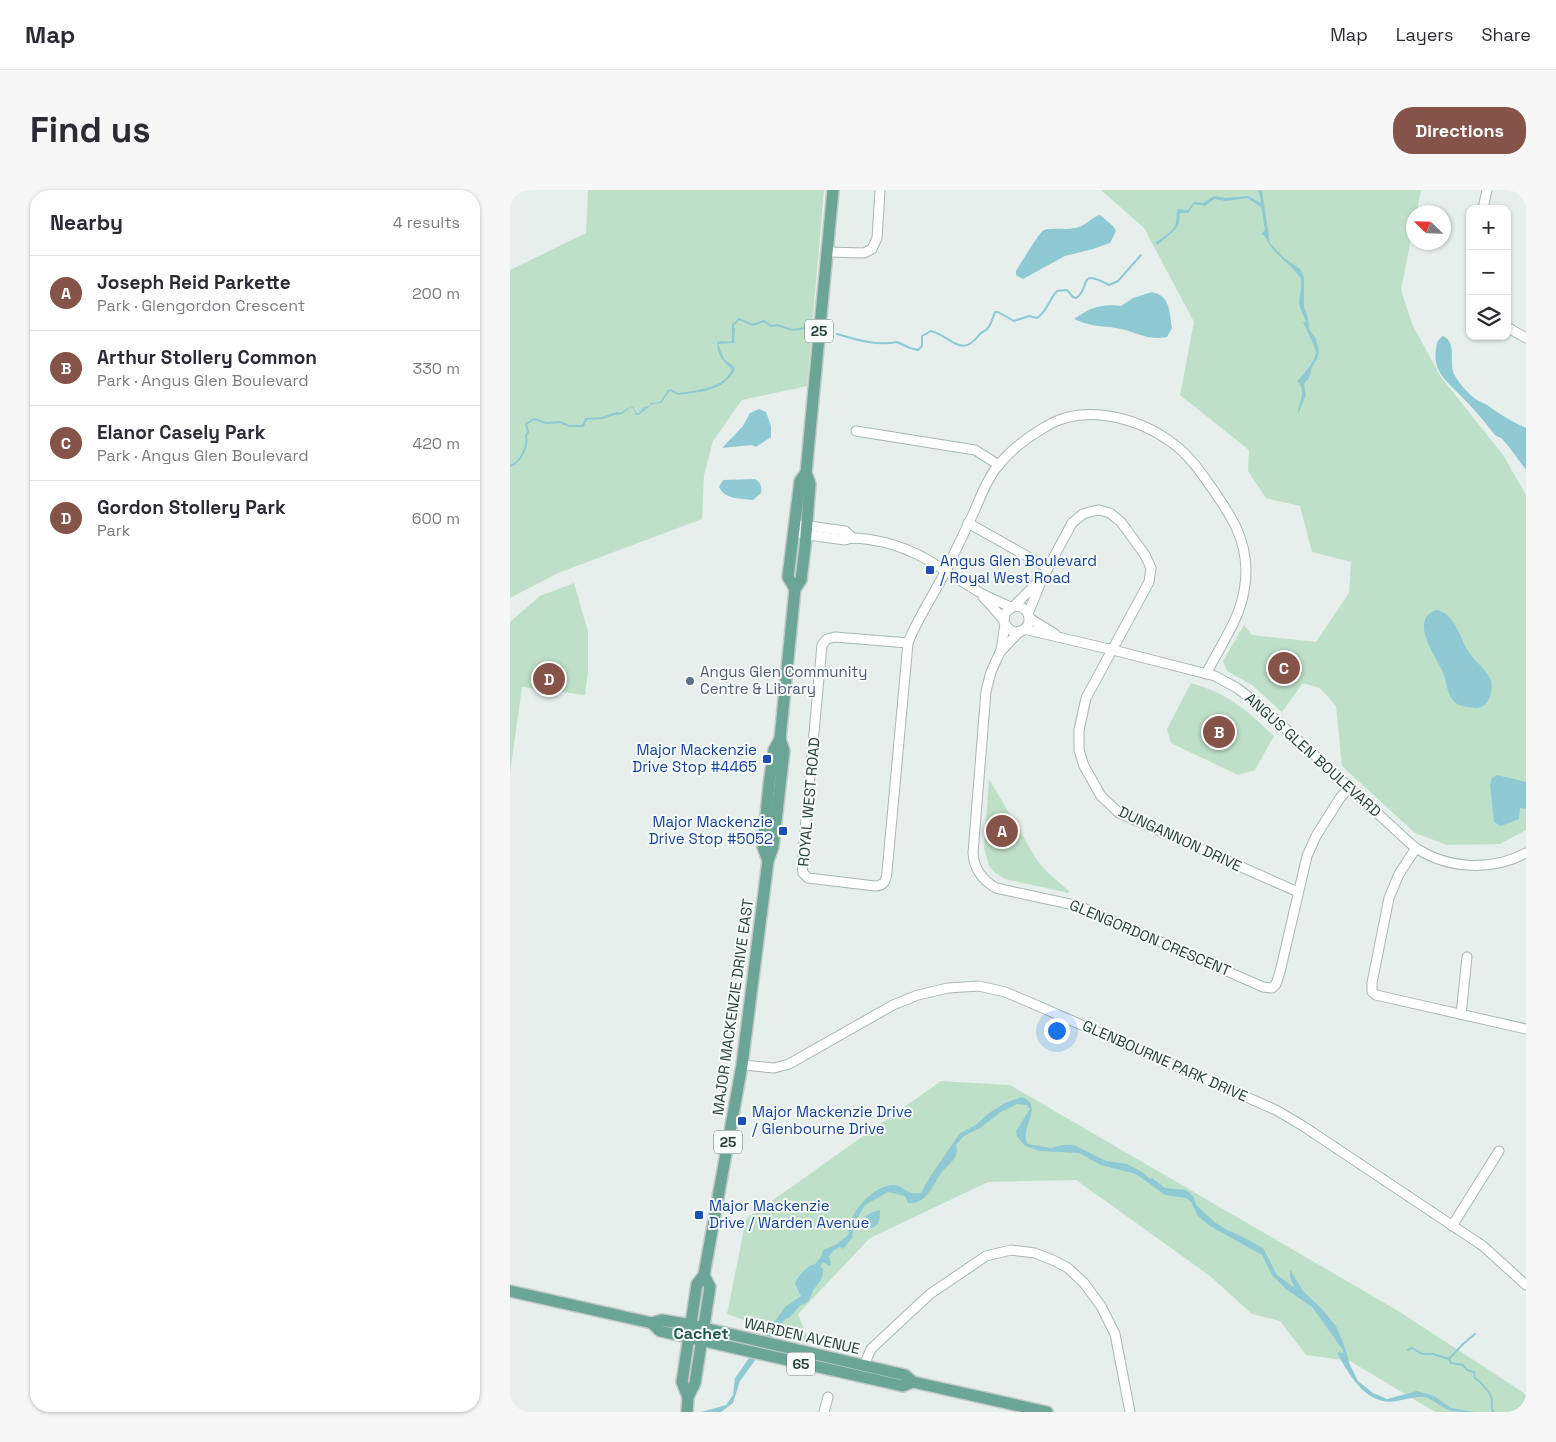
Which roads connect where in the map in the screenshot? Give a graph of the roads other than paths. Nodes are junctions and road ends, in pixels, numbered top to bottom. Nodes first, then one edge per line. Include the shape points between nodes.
1 (833, 190) edge
2 (880, 190) edge
3 (1487, 190) edge
4 (1483, 205) edge
5 (827, 252) junction
6 (1511, 329) edge
7 (1526, 338) edge
8 (856, 431) dead end
9 (999, 465) junction
10 (806, 473) junction
11 (968, 523) junction
12 (794, 529) junction
13 (806, 530) junction
14 (1048, 568) junction
15 (946, 570) junction
16 (1042, 578) junction
17 (795, 589) junction
18 (980, 593) junction
19 (1012, 607) junction
20 (1029, 616) junction
21 (1004, 622) junction
22 (1022, 630) junction
23 (1062, 638) junction
24 (908, 643) junction
25 (1113, 650) junction
26 (1000, 652) junction
27 (1206, 674) junction
28 (1349, 788) junction
29 (1416, 848) junction
30 (1526, 853) edge
31 (1298, 892) junction
32 (1467, 957) dead end
33 (1461, 1014) junction
34 (1526, 1029) edge
35 (742, 1065) junction
36 (1499, 1151) dead end
37 (1452, 1226) junction
38 (704, 1275) junction
39 (1526, 1285) edge
40 (510, 1291) edge
41 (652, 1323) junction
42 (691, 1325) junction
43 (703, 1328) junction
44 (689, 1338) junction
45 (701, 1341) junction
46 (864, 1365) junction
47 (913, 1382) junction
48 (688, 1397) junction
49 (828, 1397) dead end
50 (687, 1412) edge
51 (824, 1412) edge
52 (1048, 1412) edge
53 (1130, 1412) edge

1 - 5 main road, MAJOR MACKENZIE DRIVE EAST / 25
2 - 5 street via 877,238 872,249 864,254
3 - 4 street
5 - 10 main road, MAJOR MACKENZIE DRIVE EAST / 25
6 - 7 street
8 - 9 street via 974,450
9 - 11 street, ROYAL WEST ROAD via 986,484
9 - 27 street, ROYAL WEST ROAD via 1044,427 1064,418 1085,415 1138,424 1164,437 1183,452 1235,522 1246,563 1238,615
10 - 12 main road, MAJOR MACKENZIE DRIVE EAST / 25 via 800,481
10 - 13 main road, MAJOR MACKENZIE DRIVE EAST / 25 via 810,484
11 - 14 street
11 - 15 street, ROYAL WEST ROAD
12 - 13 street
12 - 17 main road, MAJOR MACKENZIE DRIVE EAST / 25 via 788,577
13 - 15 street via 845,540 852,537 906,548
13 - 17 main road, MAJOR MACKENZIE DRIVE EAST / 25 via 801,580
14 - 16 street
14 - 25 street via 1072,523 1083,514 1105,511 1121,522 1148,558 1151,573
15 - 18 street
15 - 24 street, ROYAL WEST ROAD
16 - 19 street
16 - 20 street
17 - 35 main road, MAJOR MACKENZIE DRIVE EAST / 25 via 780,739 774,750 769,784 763,847 768,861
18 - 19 street
18 - 21 street
19 - 20 street via 1022,608
19 - 21 street via 1005,613
20 - 22 street via 1029,622
20 - 23 street, ANGUS GLEN BOULEVARD
21 - 22 street via 1012,631
21 - 26 street, GLENGORDON CRESCENT
22 - 23 street, ANGUS GLEN BOULEVARD
22 - 26 street, GLENGORDON CRESCENT
23 - 25 street, ANGUS GLEN BOULEVARD
24 - 24 street, ROYAL WEST ROAD via 884,883 874,886 808,878 801,869 822,645 835,637
25 - 27 street, ANGUS GLEN BOULEVARD
25 - 31 street, DUNGANNON DRIVE via 1086,698 1078,741 1084,766 1104,800 1123,815
26 - 31 street, GLENGORDON CRESCENT via 984,700 973,853 976,867 989,884 1079,906 1269,988 1276,984 1280,972
27 - 28 street, ANGUS GLEN BOULEVARD via 1229,682 1252,698
28 - 29 street, ANGUS GLEN BOULEVARD
28 - 31 street, GLENGORDON CRESCENT via 1312,844
29 - 30 street, ANGUS GLEN BOULEVARD via 1444,862 1474,865 1503,862
29 - 33 street via 1399,874 1389,898 1371,991 1376,995
32 - 33 street
33 - 34 street
35 - 37 street, GLENBOURNE PARK DRIVE via 774,1068 789,1064 893,1005 925,993 966,986 996,989 1269,1106
35 - 38 main road, MAJOR MACKENZIE DRIVE EAST / 25
36 - 37 street
37 - 39 street, GLENBOURNE PARK DRIVE via 1483,1246
38 - 42 main road, MAJOR MACKENZIE DRIVE EAST / 25 via 697,1284
38 - 43 main road, MAJOR MACKENZIE DRIVE EAST / 25 via 710,1287
40 - 41 main road, WARDEN AVENUE / 65
41 - 42 main road, WARDEN AVENUE / 65 via 662,1320
41 - 44 main road, WARDEN AVENUE / 65 via 660,1331
42 - 43 main road, WARDEN AVENUE / 65
42 - 44 main road, MAJOR MACKENZIE DRIVE EAST / 25
43 - 45 main road, MAJOR MACKENZIE DRIVE EAST / 25
43 - 46 main road, WARDEN AVENUE / 65
44 - 45 main road, WARDEN AVENUE / 65
44 - 48 main road, MAJOR MACKENZIE DRIVE EAST / 25 via 682,1382
45 - 47 main road, WARDEN AVENUE / 65 via 904,1386
45 - 48 main road, MAJOR MACKENZIE DRIVE EAST / 25 via 695,1383
46 - 47 main road, WARDEN AVENUE / 65 via 905,1375
46 - 53 street via 871,1348 930,1294 986,1256 1011,1250 1035,1253 1068,1268 1101,1306 1115,1334
47 - 52 main road, WARDEN AVENUE / 65
48 - 50 main road, MAJOR MACKENZIE DRIVE EAST / 25
49 - 51 street

